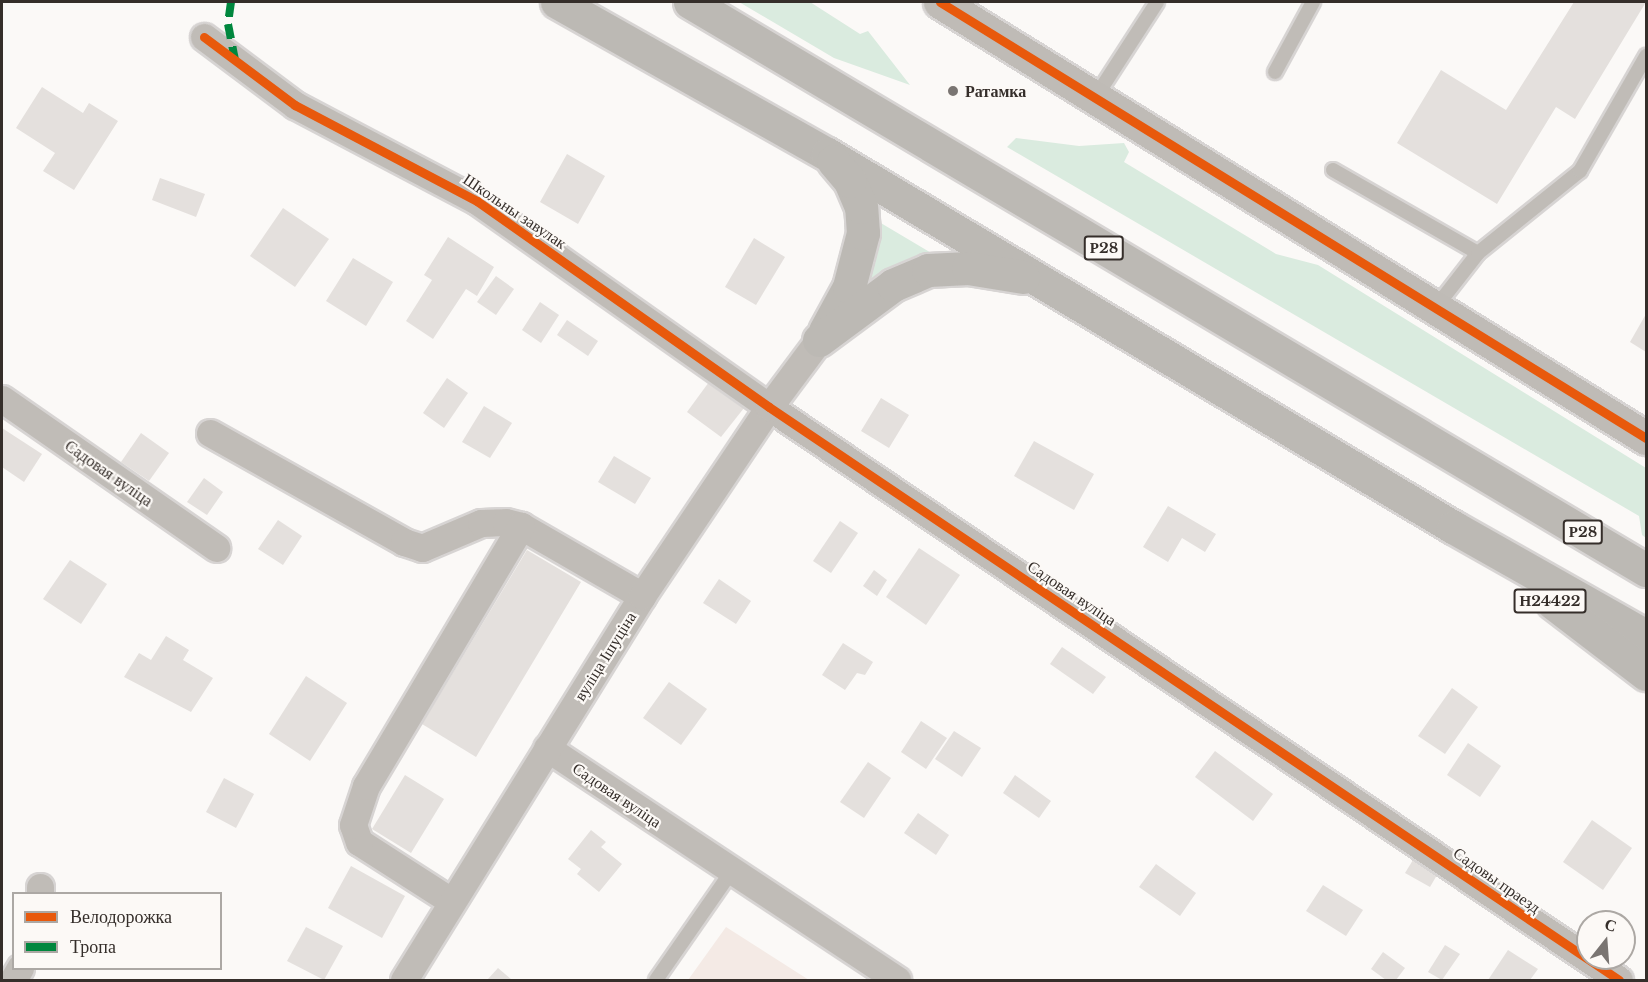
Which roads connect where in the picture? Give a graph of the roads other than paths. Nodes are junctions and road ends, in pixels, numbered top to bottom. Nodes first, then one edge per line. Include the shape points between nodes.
1 (557, 2) edge
2 (690, 2) edge
3 (940, 2) edge
4 (1157, 2) edge
5 (1313, 2) edge
6 (204, 38) dead end
7 (1647, 56) edge
8 (1275, 72) dead end
9 (1094, 100) junction
10 (827, 154) junction
11 (1333, 170) dead end
12 (1478, 253) junction
13 (1060, 289) junction
14 (1436, 307) junction
15 (819, 340) junction
16 (2, 399) edge
17 (769, 407) junction
18 (210, 433) dead end
19 (1647, 438) edge
20 (520, 526) junction
21 (1453, 527) junction
22 (216, 548) dead end
23 (1647, 570) edge
24 (642, 596) junction
25 (1647, 636) edge
26 (1647, 674) edge
27 (547, 748) junction
28 (1359, 803) joint
29 (731, 872) junction
30 (451, 901) junction
31 (404, 981) edge
32 (656, 981) edge
33 (897, 981) edge
34 (1619, 981) edge

1 - 10 highway
2 - 23 highway, Р28
3 - 9 street
4 - 9 lane
5 - 8 lane
6 - 17 street, Школьны завулак via 295,105 477,201
7 - 12 lane via 1580,171
9 - 14 street
10 - 13 highway
10 - 15 highway via 850,181 861,207 863,233 849,287
11 - 12 lane
12 - 14 lane
13 - 15 highway via 1013,273 968,268 928,270 893,285
13 - 21 highway
14 - 19 street
15 - 17 street, вуліца Ішуціна
16 - 22 street, Садовая вуліца
17 - 24 street, вуліца Ішуціна
17 - 28 street, Садовая вуліца
18 - 20 street via 404,542 422,548 481,523
20 - 24 street
20 - 30 street via 366,786 353,825 359,842
21 - 25 highway
21 - 26 highway, Н24422
24 - 27 street, вуліца Ішуціна
27 - 29 street, Садовая вуліца
27 - 30 street, вуліца Ішуціна
28 - 34 street, Садовы праезд
29 - 32 lane
29 - 33 street, Садовая вуліца
30 - 31 street, вуліца Ішуціна

